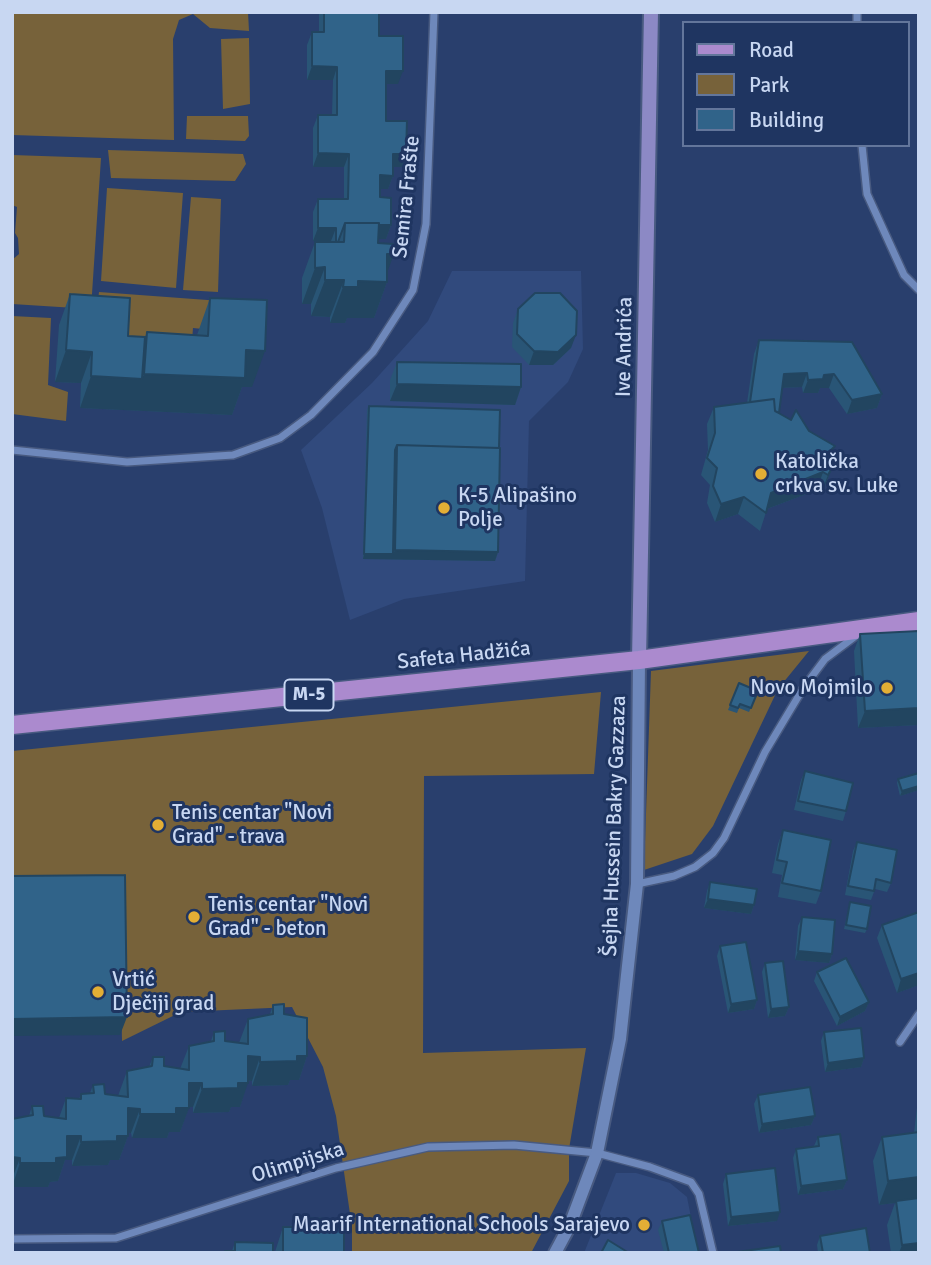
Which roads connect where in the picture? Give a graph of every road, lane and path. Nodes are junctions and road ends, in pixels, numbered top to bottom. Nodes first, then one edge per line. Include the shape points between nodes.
1 (434, 12) edge
2 (651, 12) edge
3 (862, 147) edge
4 (919, 290) edge
5 (12, 450) edge
6 (919, 621) edge
7 (866, 629) junction
8 (639, 660) junction
9 (639, 682) joint
10 (12, 725) edge
11 (636, 884) junction
12 (919, 1014) edge
13 (900, 1042) dead end
14 (597, 1153) junction
15 (12, 1239) edge
16 (555, 1253) edge
17 (713, 1253) edge

1 - 5 street, Semira Frašte via 426,224 413,290 373,352 311,415 280,438 233,455 127,462
2 - 8 main road, Ive Andrića
3 - 4 street via 867,194 904,275
6 - 7 main road, Safeta Hadžića / M-5
7 - 8 main road, Safeta Hadžića / M-5
7 - 11 street via 825,659 804,687 713,853 674,876
8 - 9 street, Ive Andrića
8 - 10 main road, Safeta Hadžića / M-5
9 - 11 street, Šejha Hussein Bakry Gazzaza
11 - 14 street, Šejha Hussein Bakry Gazzaza via 620,1039
12 - 13 street
14 - 15 street, Olimpijska via 514,1145 428,1147 336,1168 116,1238
14 - 16 street, Šejha Hussein Bakry Gazzaza
14 - 17 street, Olimpijska via 691,1182 699,1194

